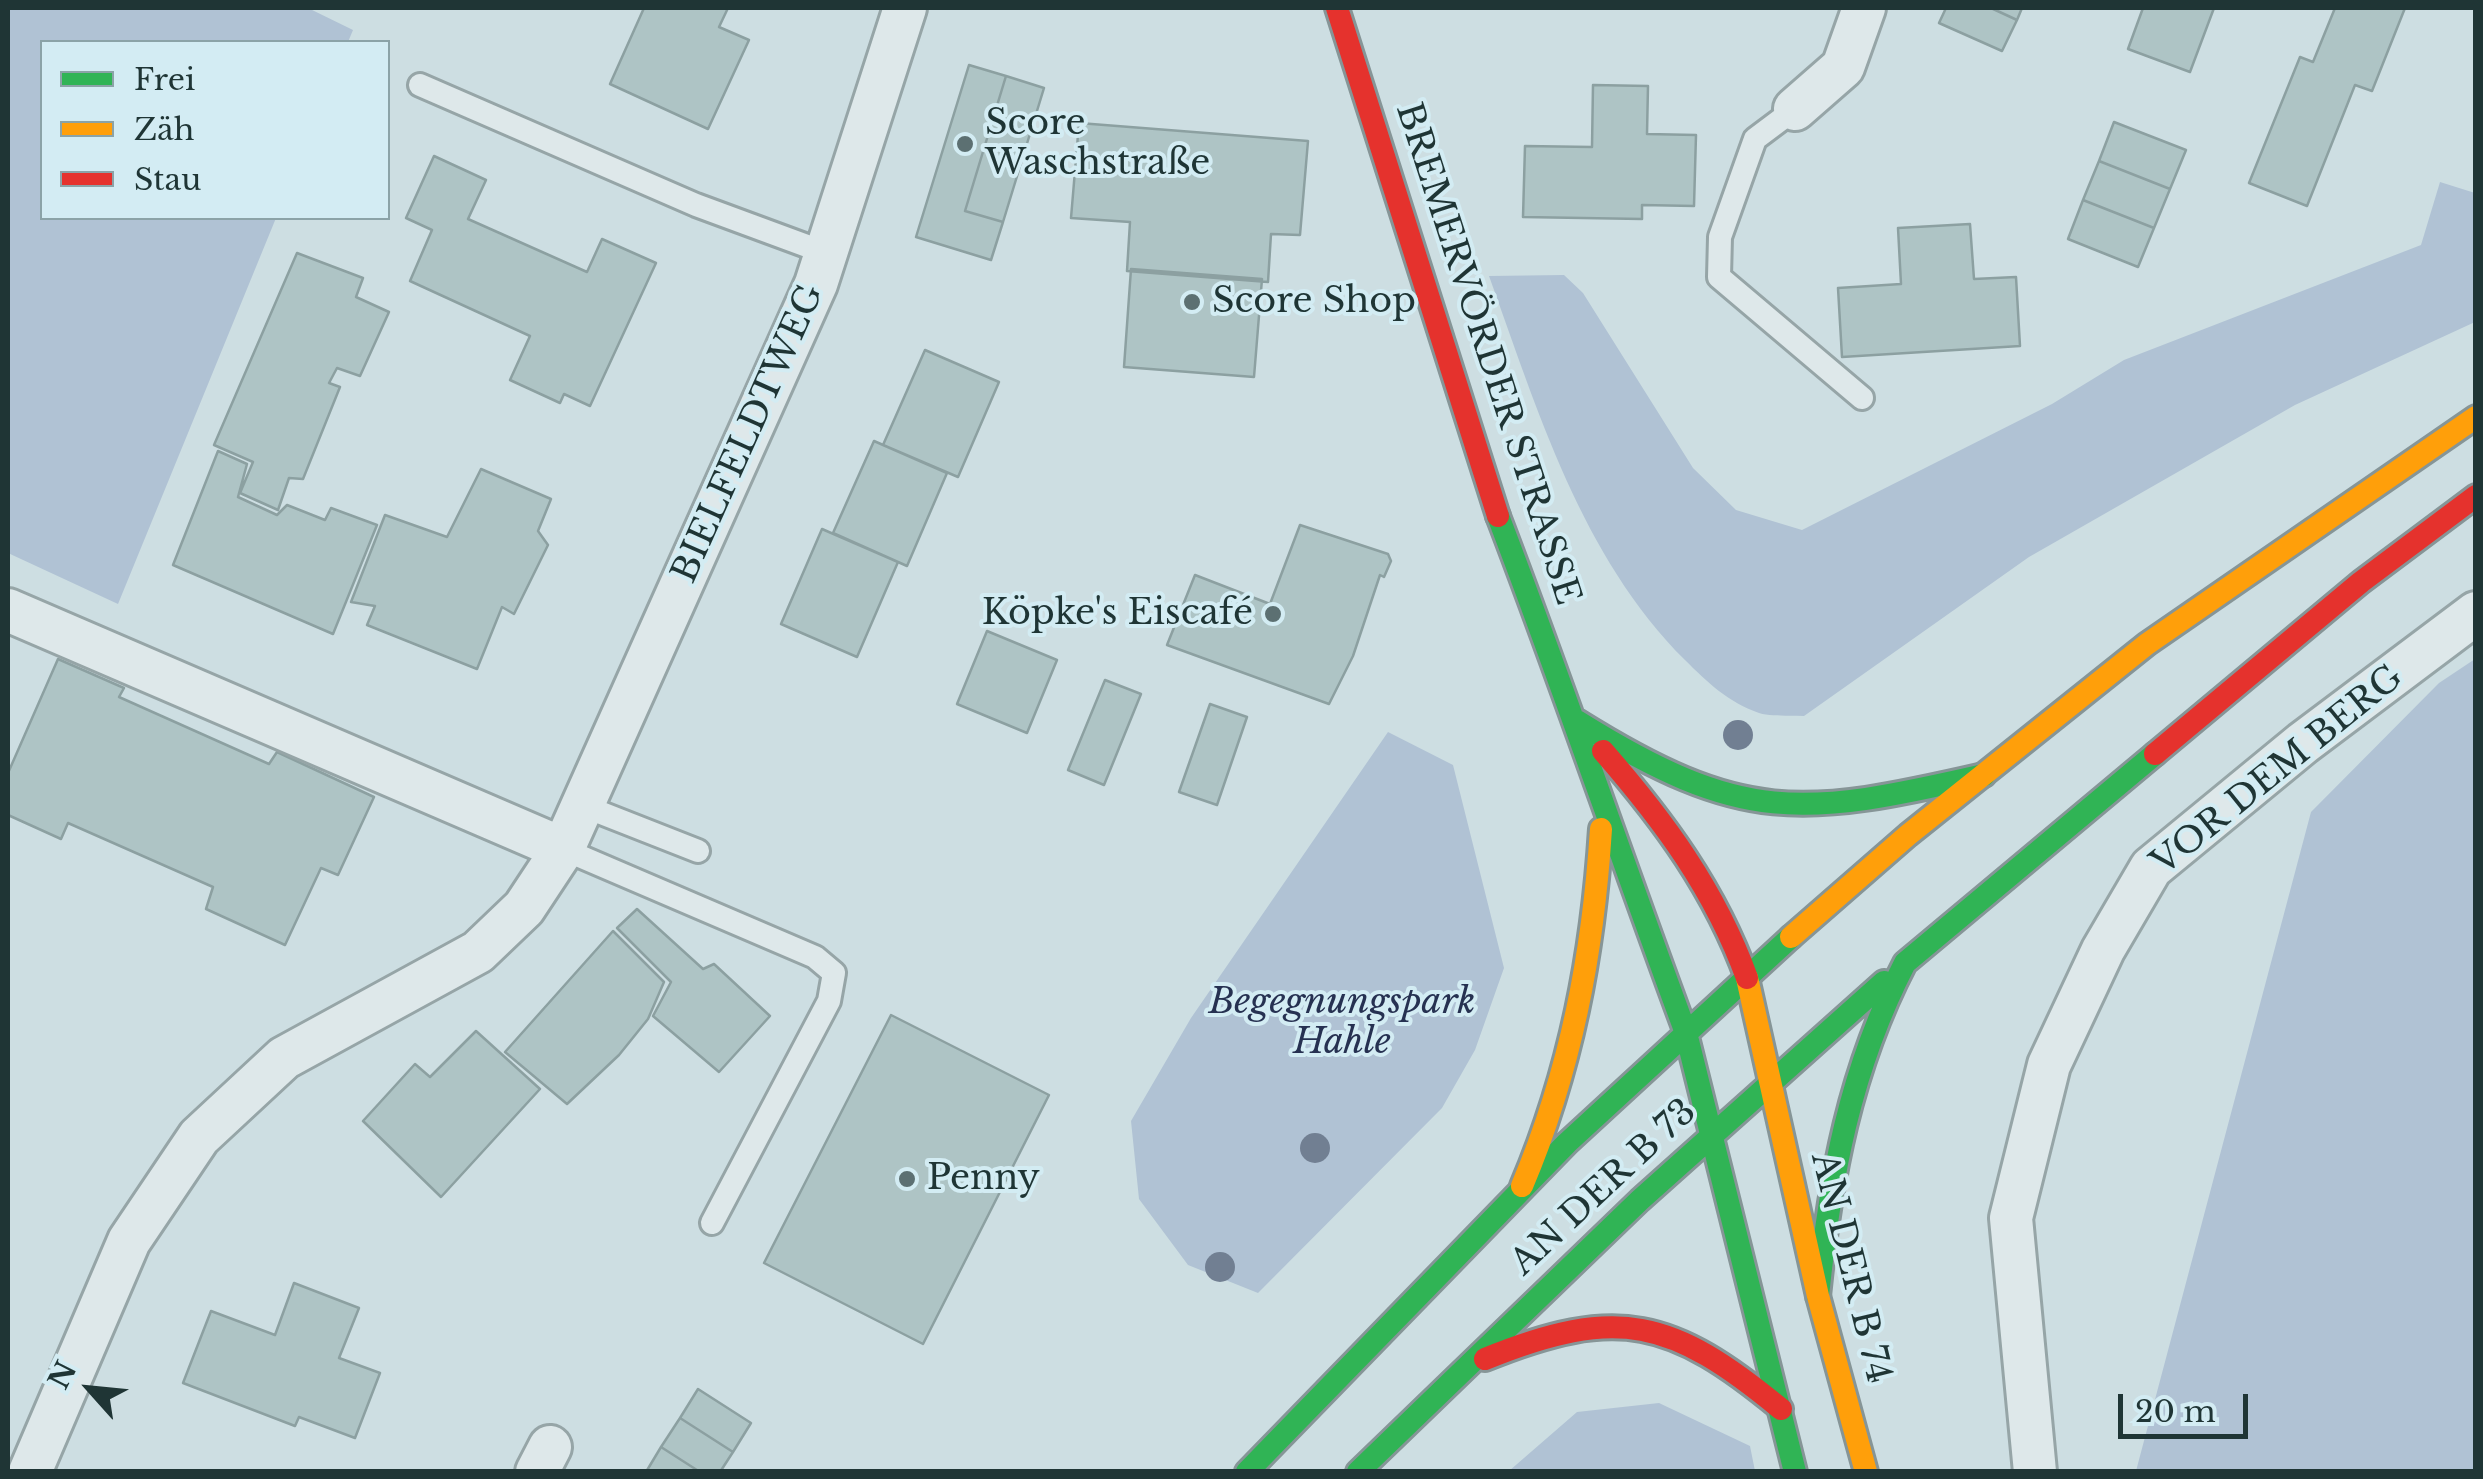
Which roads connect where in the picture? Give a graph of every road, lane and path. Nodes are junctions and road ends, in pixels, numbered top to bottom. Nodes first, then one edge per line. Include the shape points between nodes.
1 (905, 8) edge
2 (1337, 8) edge
3 (1864, 8) edge
4 (420, 85) dead end
5 (1795, 109) joint
6 (826, 254) junction
7 (1862, 398) dead end
8 (2476, 417) edge
9 (2476, 496) edge
10 (8, 613) edge
11 (2476, 614) edge
12 (1577, 721) junction
13 (1984, 775) junction
14 (586, 807) junction
15 (1602, 811) junction
16 (564, 849) junction
17 (698, 851) dead end
18 (1904, 963) junction
19 (1746, 978) junction
20 (1686, 1033) junction
21 (1771, 1082) junction
22 (1710, 1136) junction
23 (1522, 1188) junction
24 (712, 1223) dead end
25 (1818, 1296) junction
26 (1460, 1371) junction
27 (1781, 1409) junction
28 (30, 1472) edge
29 (1247, 1472) edge
30 (1358, 1472) edge
31 (1795, 1472) edge
32 (1866, 1472) edge
33 (2036, 1472) edge

1 - 6 street, BIELFELDTWEG
2 - 12 main road, BREMERVÖRDER STRASSE via 1484,480
3 - 5 street via 1842,67
4 - 6 lane
5 - 7 lane via 1755,139 1720,237 1719,277
6 - 14 street, BIELFELDTWEG
8 - 13 main road, AN DER B 73 via 2148,644
9 - 18 main road, AN DER B 73 via 2361,582
10 - 16 street
11 - 33 street, VOR DEM BERG via 2152,868 2103,950 2049,1065 2011,1218
12 - 13 main road via 1682,779 1771,804 1822,807
12 - 15 main road, BREMERVÖRDER STRASSE
12 - 19 main road, BREMERVÖRDER STRASSE via 1650,805 1718,900
13 - 19 main road, AN DER B 73
14 - 16 street, BIELFELDTWEG
14 - 17 lane
15 - 20 main road, BREMERVÖRDER STRASSE
15 - 23 main road via 1597,915 1580,1027 1551,1123
16 - 24 lane via 815,957 834,973 829,1001
16 - 28 street, BIELFELDTWEG via 524,908 478,952 284,1058 199,1137 129,1241
18 - 21 main road, AN DER B 73
18 - 25 main road via 1867,1037 1846,1100
19 - 20 main road, AN DER B 73
19 - 21 main road, AN DER B 74
20 - 22 main road, BREMERVÖRDER STRASSE
20 - 23 main road, AN DER B 73
21 - 22 main road, AN DER B 73
21 - 25 main road, AN DER B 74
22 - 26 main road, AN DER B 73
22 - 27 main road
23 - 29 main road, AN DER B 73
25 - 32 main road, AN DER B 74
26 - 27 main road via 1558,1333 1639,1326 1714,1354
26 - 30 main road, AN DER B 73
27 - 31 main road

